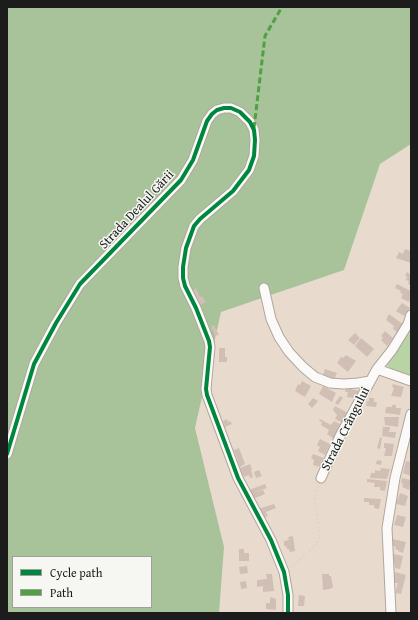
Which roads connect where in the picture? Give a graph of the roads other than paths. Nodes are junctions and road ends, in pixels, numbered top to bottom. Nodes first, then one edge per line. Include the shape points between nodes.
1 (264, 288) dead end
2 (411, 315) edge
3 (377, 369) junction
4 (370, 381) junction
5 (411, 381) edge
6 (411, 414) edge
7 (7, 454) edge
8 (321, 478) road end
9 (288, 613) edge
10 (391, 613) edge

1 - 4 street, Strada Crângului via 271,319 279,337 303,368 315,377 330,383 351,384
2 - 3 street, Strada Crângului via 392,350
3 - 4 street, Strada Crângului
3 - 5 street
4 - 8 street, Strada Crângului
6 - 10 street via 395,478 387,528
7 - 9 street, Strada Dealul Gării via 34,364 80,284 181,180 193,160 212,114 224,108 240,112 254,130 254,156 249,170 233,191 194,226 186,248 182,267 183,278 209,341 207,395 238,478 271,540 284,572

